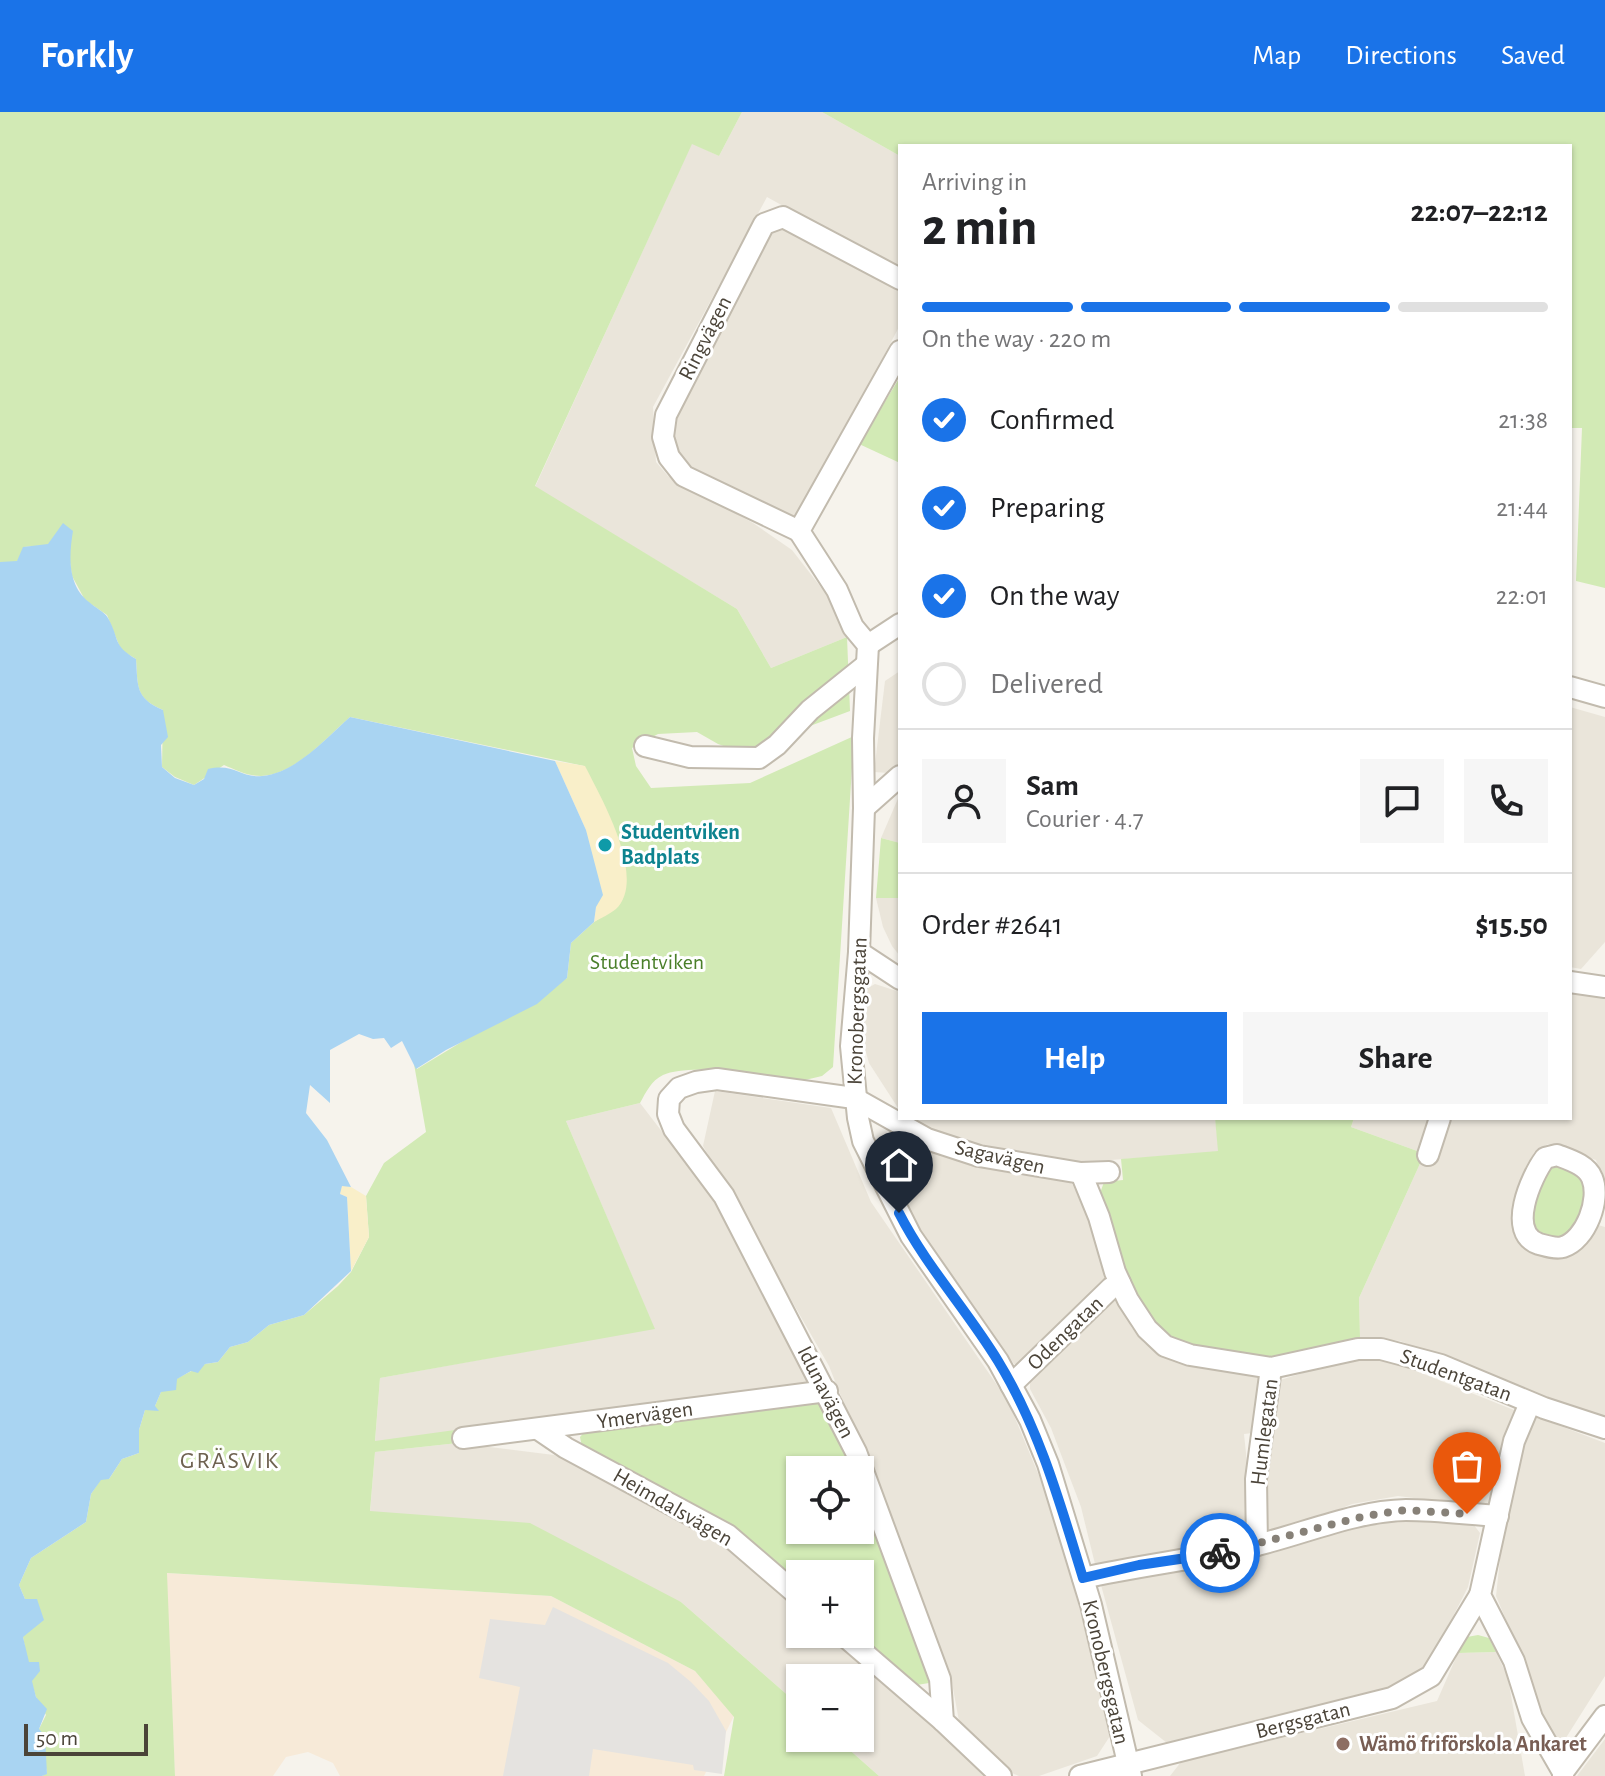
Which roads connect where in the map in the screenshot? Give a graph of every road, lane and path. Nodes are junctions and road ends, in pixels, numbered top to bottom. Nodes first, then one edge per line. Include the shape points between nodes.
1 (898, 278) edge
2 (898, 355) edge
3 (799, 531) junction
4 (898, 626) edge
5 (867, 655) junction
6 (1572, 688) edge
7 (1605, 697) edge
8 (645, 746) dead end
9 (898, 778) edge
10 (864, 808) junction
11 (859, 952) junction
12 (898, 978) edge
13 (1572, 982) edge
14 (1605, 987) edge
15 (854, 1098) junction
16 (1439, 1120) edge
17 (1428, 1155) dead end
18 (1109, 1172) dead end
19 (1081, 1173) junction
20 (1598, 1215) edge
21 (1120, 1283) junction
22 (1271, 1368) junction
23 (1011, 1385) junction
24 (827, 1391) junction
25 (1530, 1403) junction
26 (1605, 1428) edge
27 (538, 1429) junction
28 (463, 1438) dead end
29 (1498, 1516) junction
30 (1257, 1545) junction
31 (1083, 1578) junction
32 (786, 1585) edge
33 (1480, 1595) junction
34 (858, 1648) edge
35 (1605, 1716) edge
36 (943, 1721) junction
37 (1129, 1770) edge
38 (1563, 1774) edge
39 (1001, 1776) edge
40 (1080, 1776) edge

1 - 3 street, Ringvägen via 783,217 764,224 666,415 663,437 669,457 684,476
2 - 3 street
3 - 5 street via 837,590
4 - 5 street
5 - 8 street via 759,758 690,757
5 - 10 street, Kronobergsgatan
6 - 7 street
9 - 10 street
10 - 11 street, Kronobergsgatan
11 - 12 street
11 - 15 street, Kronobergsgatan via 851,1046
13 - 14 street
15 - 19 street, Sagavägen via 927,1139 979,1156
15 - 23 street, Kronobergsgatan via 863,1141 911,1236
15 - 24 street, Idunavägen via 717,1079 679,1088 669,1099 674,1129 724,1196
16 - 17 street
18 - 19 street, Sagavägen
19 - 21 street, Studentgatan
20 - 20 street via 1592,1177 1584,1167 1557,1155 1545,1158 1534,1172 1522,1213 1534,1242 1563,1247
21 - 22 street, Studentgatan via 1147,1329 1165,1346
21 - 23 street, Odengatan
22 - 25 street, Studentgatan via 1381,1349 1441,1365
22 - 30 street, Humlegatan via 1256,1479
23 - 31 street, Kronobergsgatan via 1048,1464
24 - 27 street, Ymervägen
24 - 36 street, Idunavägen via 856,1452 940,1679
25 - 26 street, Studentgatan
25 - 29 street, Bergsgatan via 1514,1441
27 - 28 street, Ymervägen
27 - 32 street, Heimdalsvägen via 728,1535
29 - 30 street via 1405,1510
29 - 33 street, Bergsgatan
30 - 31 street
31 - 37 street, Kronobergsgatan
33 - 37 street, Bergsgatan via 1431,1676 1392,1698
33 - 38 street via 1514,1661 1532,1718
34 - 36 street
35 - 38 street
36 - 39 street
37 - 40 street, Bergsgatan

